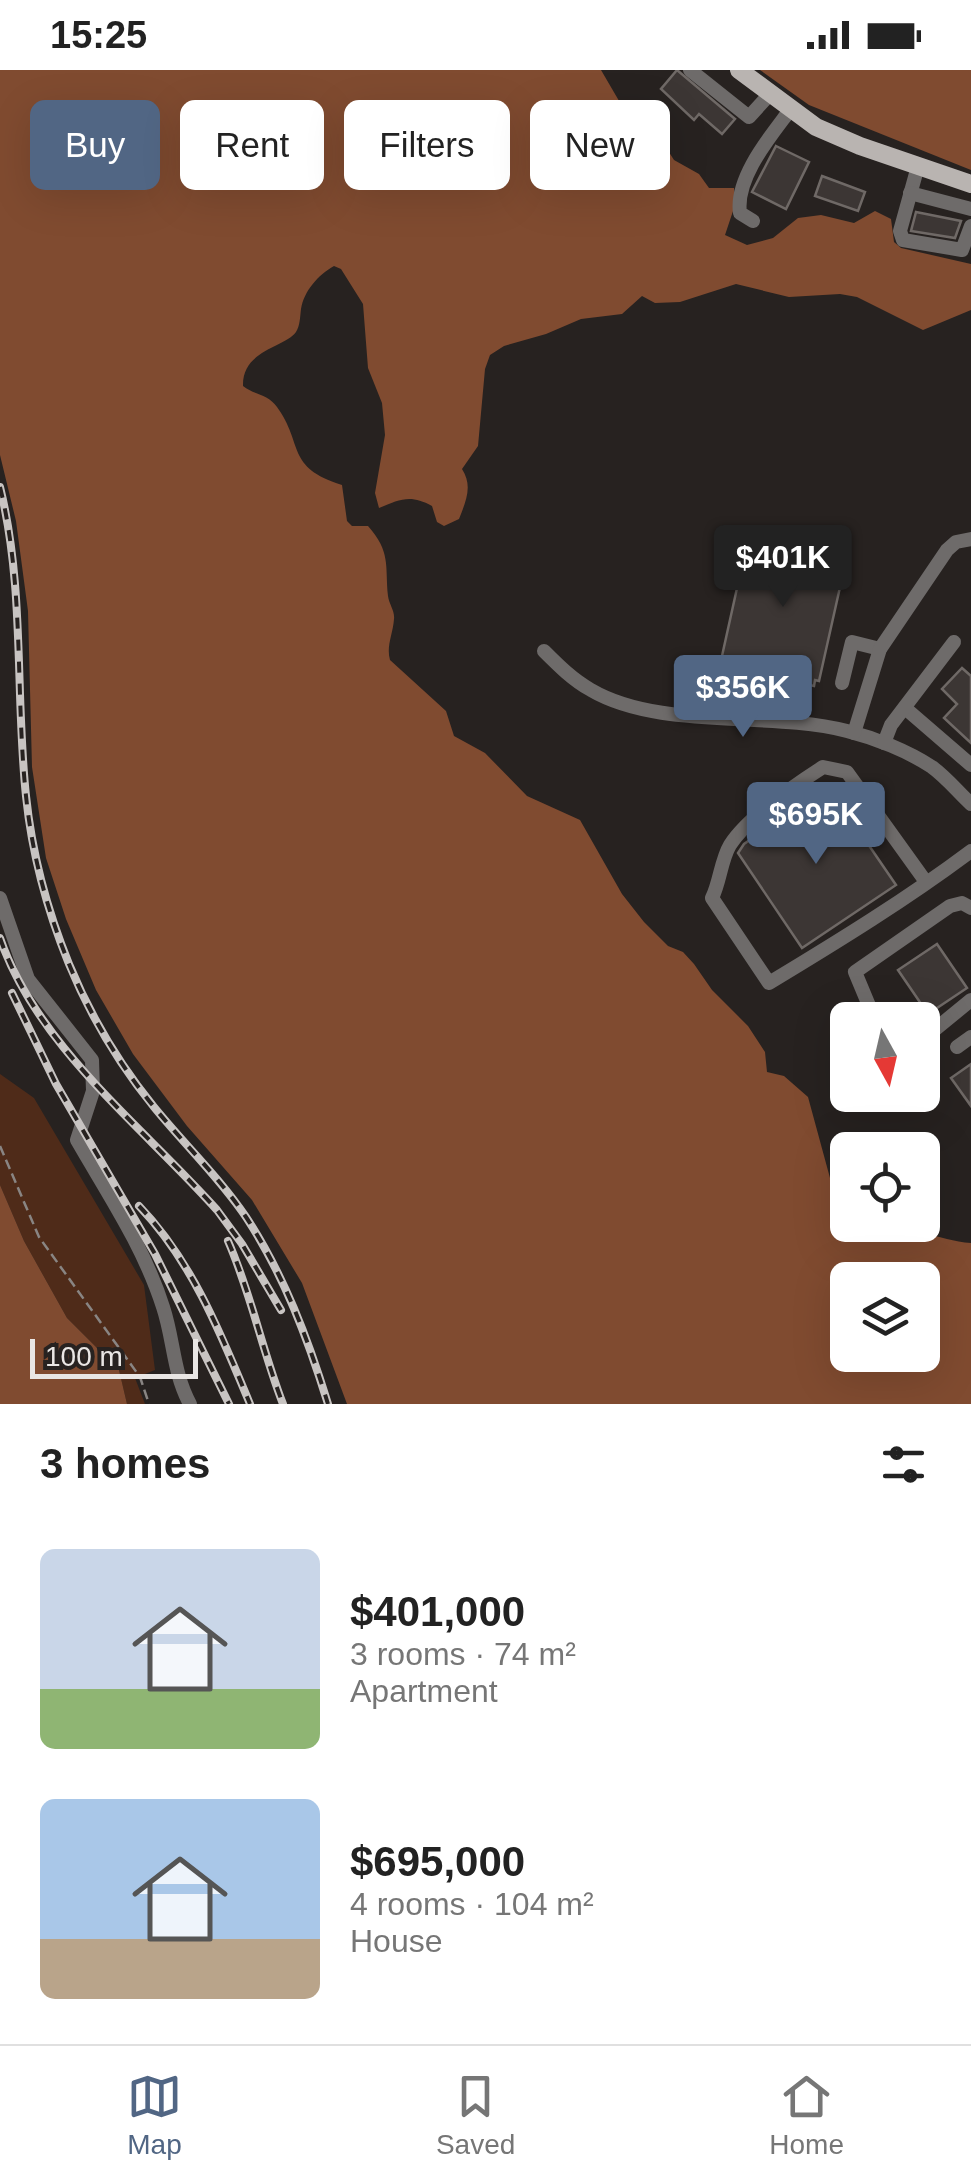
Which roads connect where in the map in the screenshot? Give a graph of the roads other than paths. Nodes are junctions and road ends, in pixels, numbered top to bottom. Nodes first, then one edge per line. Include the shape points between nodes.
1 (690, 70) edge
2 (740, 70) edge
3 (769, 95) junction
4 (790, 110) junction
5 (918, 166) junction
6 (971, 184) edge
7 (910, 193) junction
8 (971, 208) edge
9 (753, 221) dead end
10 (971, 226) edge
11 (971, 539) edge
12 (954, 642) dead end
13 (880, 649) junction
14 (544, 651) dead end
15 (842, 683) dead end
16 (905, 708) junction
17 (854, 733) junction
18 (884, 743) junction
19 (971, 768) edge
20 (954, 788) junction
21 (971, 804) edge
22 (971, 851) edge
23 (926, 882) junction
24 (0, 898) edge
25 (971, 908) edge
26 (971, 1000) edge
27 (868, 1002) edge
28 (940, 1025) edge
29 (971, 1037) edge
30 (957, 1047) dead end
31 (190, 1404) edge

1 - 3 street via 749,117
2 - 3 main road
3 - 4 main road
4 - 5 main road via 837,137
4 - 9 street via 764,144 738,200 740,213
5 - 6 main road
5 - 7 street
7 - 8 street
7 - 10 street via 903,240 962,250
11 - 13 street via 947,550
12 - 16 street
13 - 15 street via 852,642
13 - 17 street
14 - 17 street via 592,691 623,704
16 - 18 street
16 - 19 street
17 - 18 street
18 - 20 street via 932,767
19 - 20 street
20 - 21 street
22 - 23 street
23 - 23 street via 768,983 712,898 728,847 824,767 847,772
24 - 31 street via 28,979 92,1060 93,1091 77,1140 142,1254
25 - 27 street via 962,902 950,906 855,972
26 - 28 street
29 - 30 street

